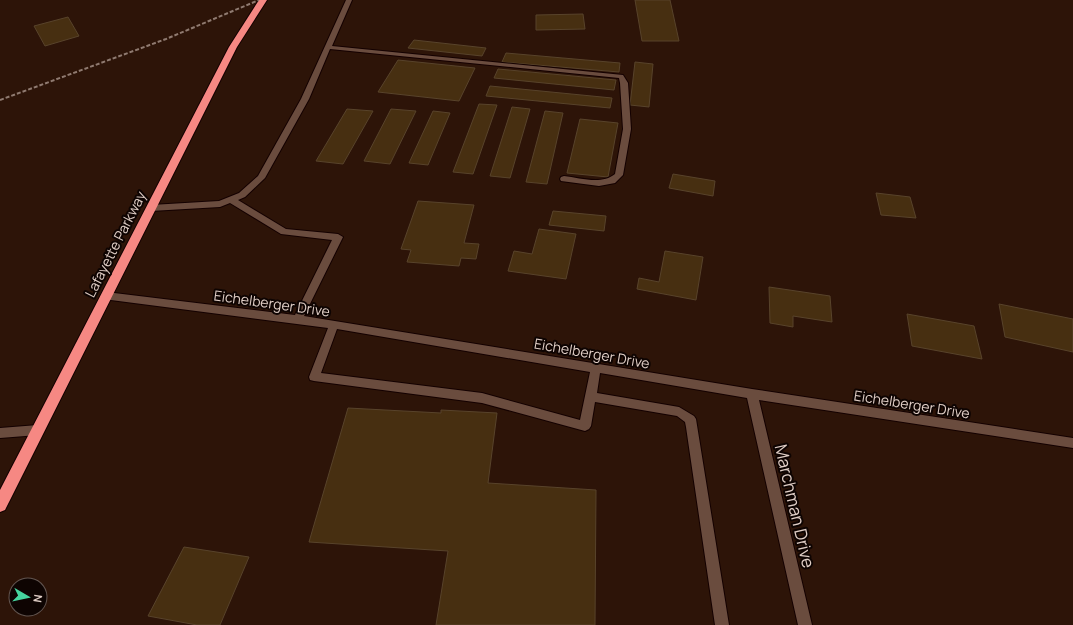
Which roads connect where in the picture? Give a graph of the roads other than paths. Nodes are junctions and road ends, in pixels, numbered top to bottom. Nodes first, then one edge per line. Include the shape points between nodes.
1 (262, 0) edge
2 (349, 0) edge
3 (327, 47) junction
4 (564, 179) dead end
5 (230, 199) junction
6 (151, 208) junction
7 (106, 296) junction
8 (298, 319) junction
9 (334, 325) junction
10 (596, 368) junction
11 (752, 394) junction
12 (590, 397) junction
13 (38, 430) junction
14 (0, 433) edge
15 (1073, 443) edge
16 (0, 505) edge
17 (722, 625) edge
18 (805, 625) edge

1 - 6 highway, Lafayette Parkway via 233,47
2 - 3 street
3 - 4 street via 621,76 624,83 627,130 619,175 612,181 599,183
3 - 5 street via 304,99 261,178 242,195
5 - 6 street via 220,204
5 - 8 street via 284,232 338,237
6 - 7 highway, Lafayette Parkway
7 - 8 street, Eichelberger Drive
7 - 13 highway, Lafayette Parkway
8 - 9 street, Eichelberger Drive
9 - 10 street, Eichelberger Drive
9 - 12 street via 314,377 482,398 585,426
10 - 11 street, Eichelberger Drive
10 - 12 street
11 - 15 street, Eichelberger Drive
11 - 18 street, Marchman Drive
12 - 17 street via 679,412 690,419
13 - 14 street
13 - 16 highway, Lafayette Parkway

